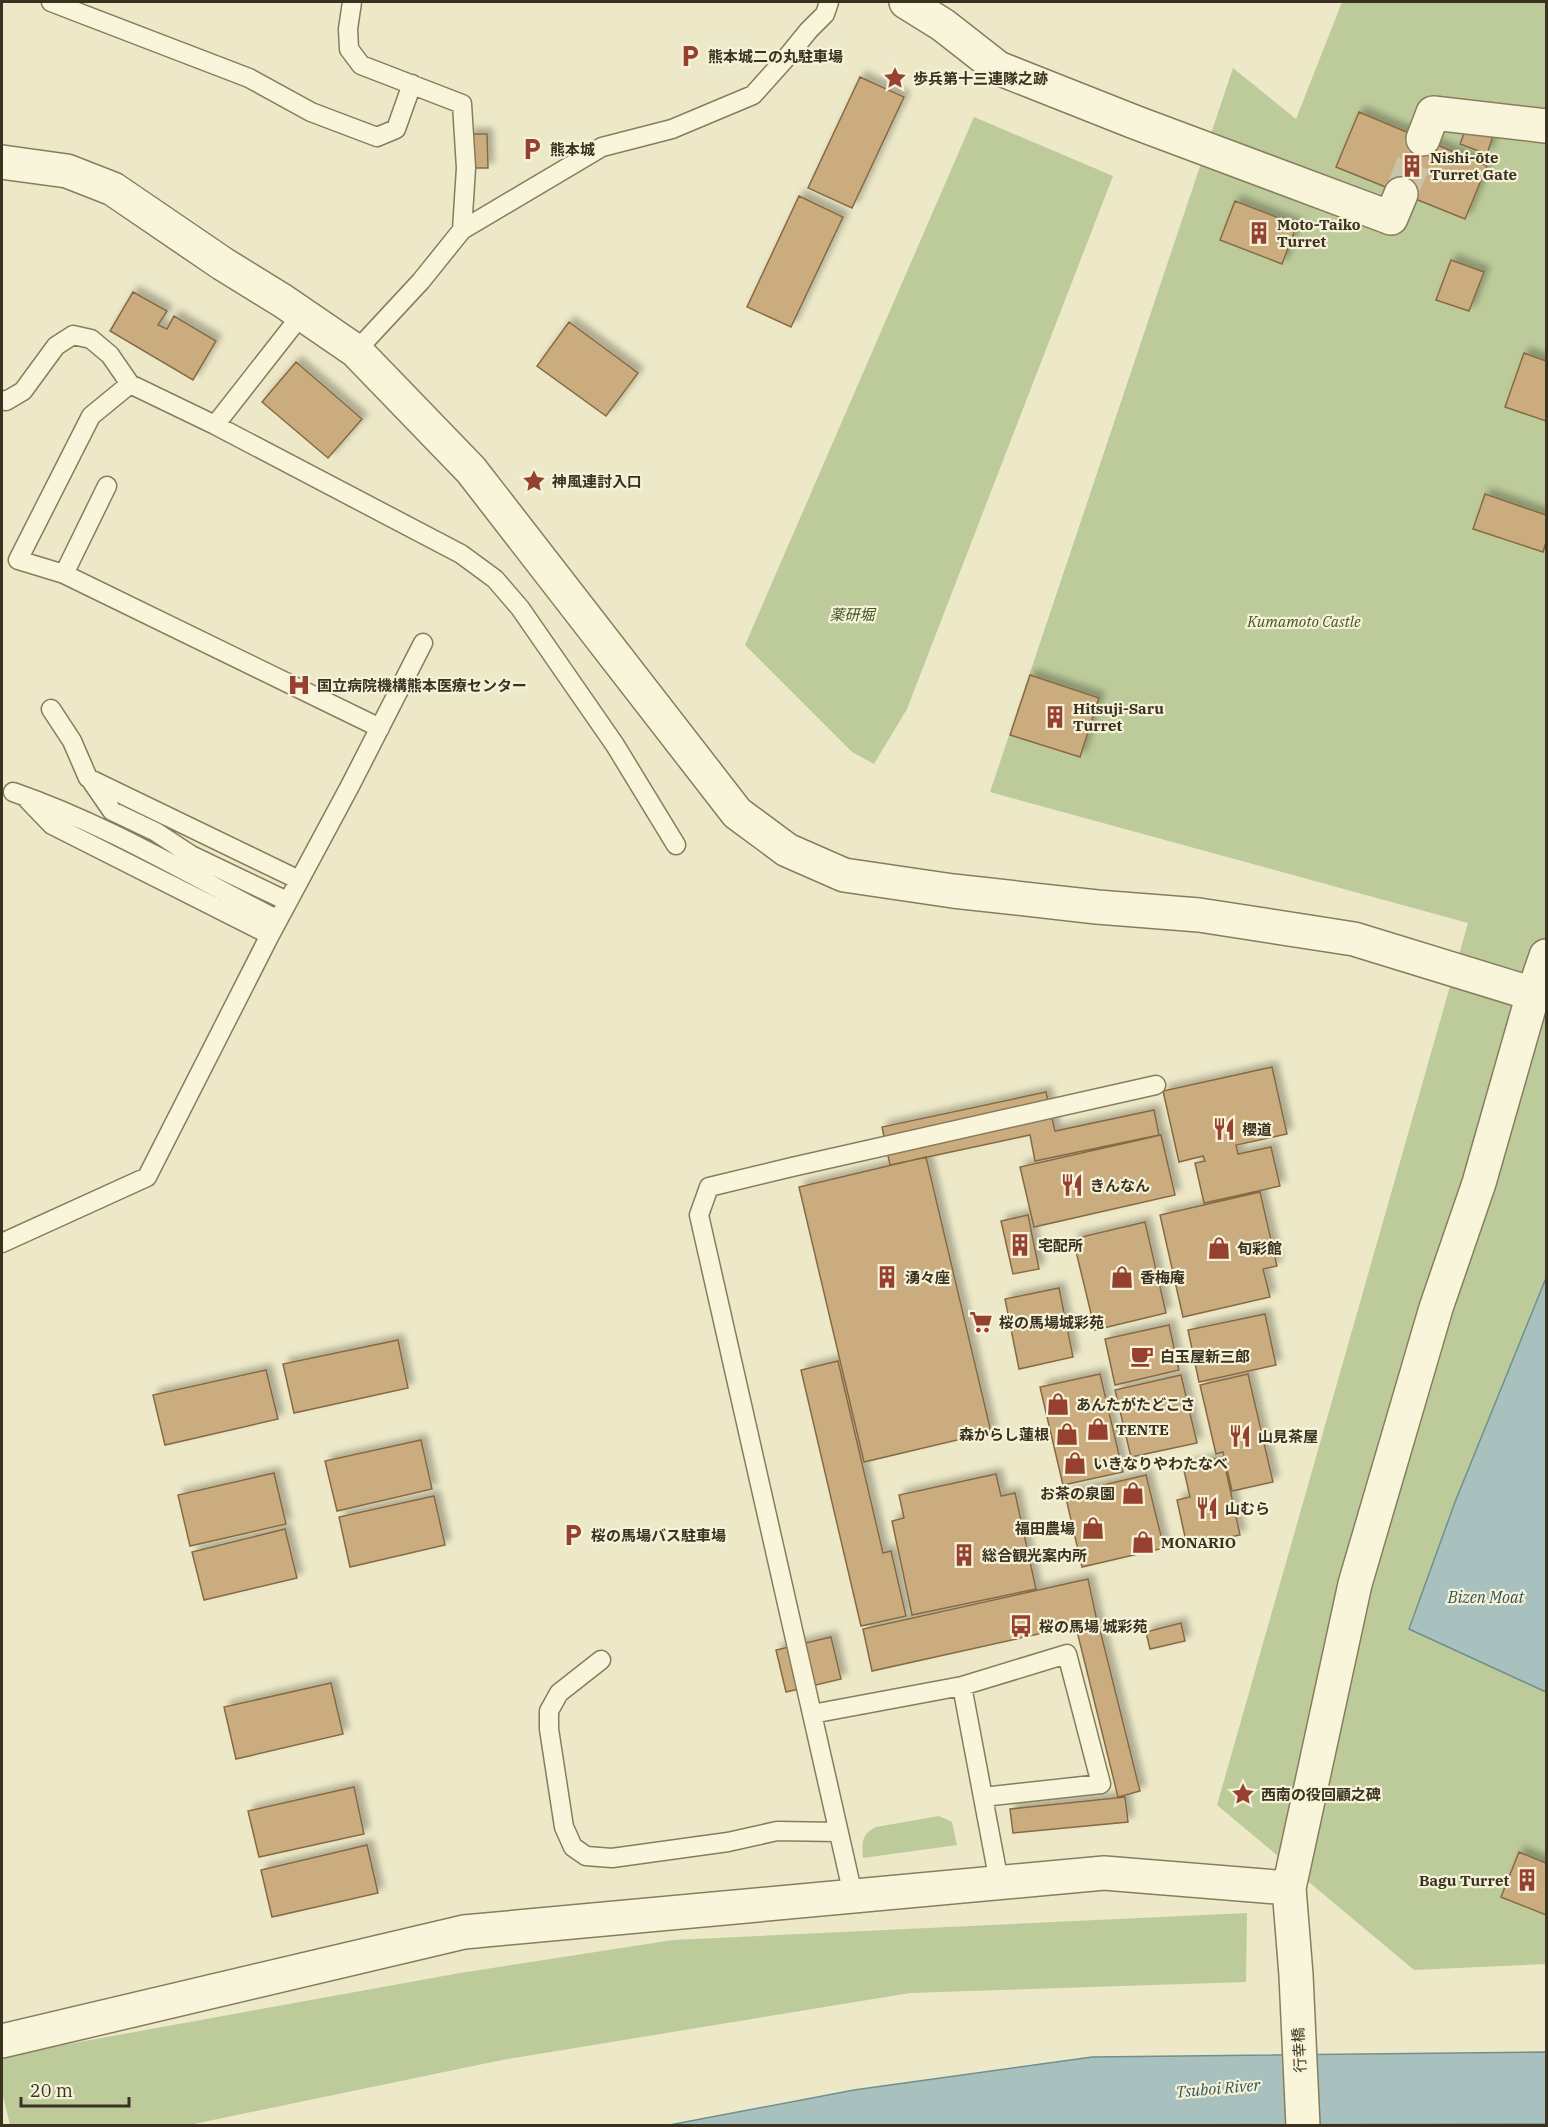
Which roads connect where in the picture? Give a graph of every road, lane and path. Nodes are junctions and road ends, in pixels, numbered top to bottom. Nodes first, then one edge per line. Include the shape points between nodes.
1 (51, 2) edge
2 (352, 2) edge
3 (829, 2) edge
4 (906, 2) edge
5 (412, 84) junction
6 (1546, 126) edge
7 (1423, 139) tunnel mouth
8 (2, 162) edge
9 (1401, 194) tunnel mouth
10 (462, 230) junction
11 (302, 314) junction
12 (356, 351) junction
13 (130, 384) junction
14 (2, 400) edge
15 (215, 425) junction
16 (107, 486) dead end
17 (10, 562) edge
18 (64, 574) junction
19 (423, 643) dead end
20 (51, 709) dead end
21 (380, 728) junction
22 (88, 778) junction
23 (19, 794) dead end
24 (676, 844) dead end
25 (299, 880) junction
26 (287, 901) junction
27 (274, 927) junction
28 (1546, 956) edge
29 (1533, 994) junction
30 (1156, 1085) dead end
31 (2, 1243) edge
32 (601, 1660) dead end
33 (962, 1686) junction
34 (812, 1713) junction
35 (983, 1797) junction
36 (838, 1832) junction
37 (999, 1882) junction
38 (1289, 1888) junction
39 (853, 1895) junction
40 (2, 2041) edge
41 (1303, 2126) edge

1 - 5 lane via 249,78 311,112 377,137 396,129
2 - 5 lane via 349,49 361,65
3 - 10 lane via 825,14 753,95 672,129 602,147
4 - 9 street via 998,68 1137,123 1391,218
5 - 10 lane via 462,104 466,168
6 - 7 street via 1433,113
8 - 11 street via 67,171 113,189
10 - 12 lane
11 - 12 street
11 - 15 lane
12 - 29 street via 471,470 737,813 787,850 844,875 1107,909 1199,915 1354,939
13 - 14 lane via 110,355 91,339 73,335 56,346 23,392
13 - 15 lane
13 - 17 lane via 92,416
15 - 24 lane via 461,554 495,579 520,608 615,745
16 - 18 lane
17 - 18 lane
18 - 21 lane
19 - 21 lane
20 - 22 lane via 72,741
21 - 25 lane
22 - 25 lane
22 - 26 lane via 112,811
23 - 27 lane via 52,825
25 - 26 lane
26 - 27 lane
27 - 31 lane via 147,1177
28 - 29 street, 行幸橋
29 - 38 street, 行幸橋 via 1355,1584
30 - 34 lane via 710,1187 699,1215
32 - 36 lane via 559,1693 549,1711 564,1827 573,1847 586,1857 612,1858 777,1831
33 - 34 lane
33 - 35 lane
33 - 35 lane via 1067,1654 1101,1784
34 - 36 lane
35 - 37 lane
36 - 39 lane
37 - 38 street via 1104,1873
37 - 39 street
38 - 41 street, 行幸橋
39 - 40 street via 464,1932

